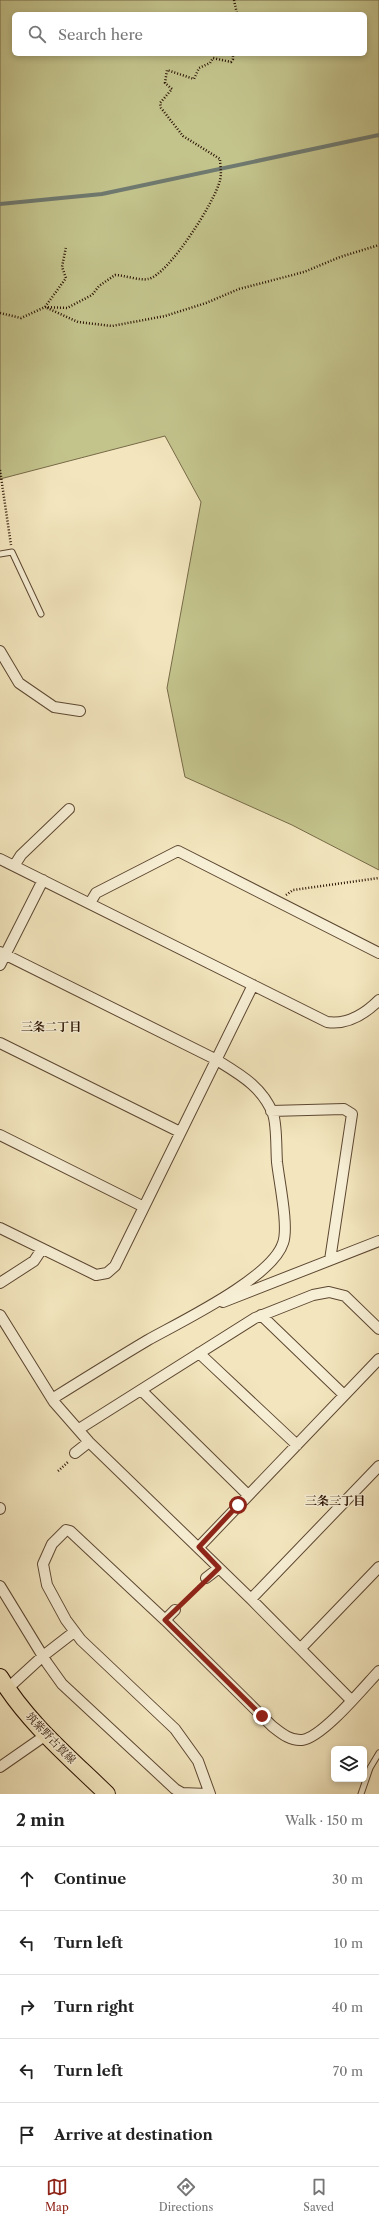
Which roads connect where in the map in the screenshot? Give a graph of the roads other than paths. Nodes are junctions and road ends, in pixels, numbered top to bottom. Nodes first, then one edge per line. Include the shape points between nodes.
1 (0, 554) edge
2 (41, 614) dead end
3 (0, 651) edge
4 (80, 711) dead end
5 (69, 809) dead end
6 (0, 859) edge
7 (14, 866) junction
8 (43, 880) junction
9 (90, 903) junction
10 (379, 953) edge
11 (3, 954) edge
12 (0, 965) edge
13 (253, 985) junction
14 (379, 1000) edge
15 (0, 1043) edge
16 (215, 1059) junction
17 (271, 1111) junction
18 (180, 1132) junction
19 (0, 1135) edge
20 (144, 1207) junction
21 (0, 1228) edge
22 (379, 1241) edge
23 (42, 1249) junction
24 (330, 1260) junction
25 (0, 1283) edge
26 (208, 1307) junction
27 (0, 1315) edge
28 (261, 1315) junction
29 (379, 1329) edge
30 (199, 1353) junction
31 (379, 1359) edge
32 (141, 1390) junction
33 (344, 1395) junction
34 (52, 1399) junction
35 (79, 1429) junction
36 (90, 1442) junction
37 (296, 1445) junction
38 (75, 1453) dead end
39 (379, 1466) edge
40 (248, 1495) junction
41 (199, 1547) junction
42 (379, 1567) edge
43 (219, 1568) junction
44 (206, 1578) road end
45 (0, 1586) edge
46 (251, 1599) junction
47 (175, 1610) road end
48 (165, 1620) junction
49 (74, 1632) junction
50 (301, 1648) junction
51 (43, 1656) junction
52 (379, 1671) edge
53 (4, 1683) edge
54 (351, 1700) junction
55 (46, 1735) junction
56 (379, 1753) edge
57 (0, 1767) edge
58 (107, 1794) edge
59 (207, 1794) edge
60 (210, 1794) edge
61 (361, 1794) edge

1 - 2 lane via 12,552
3 - 4 street via 20,683 54,708
5 - 7 street via 21,855
6 - 7 street
7 - 8 street
8 - 9 street
8 - 11 street
9 - 10 street via 96,893 178,851
9 - 13 street
11 - 12 street
11 - 16 street
13 - 14 street via 326,1022 336,1024 368,1010
13 - 16 street
15 - 18 street
16 - 17 street via 258,1088
16 - 18 street
17 - 24 street via 344,1109 352,1114
17 - 26 street via 285,1226 283,1243 275,1256 259,1272
18 - 20 street
19 - 20 street
20 - 23 street via 115,1266 107,1273 96,1275
21 - 23 street
22 - 24 street
23 - 25 street via 34,1261
24 - 26 street via 246,1295
26 - 34 street via 148,1340
27 - 34 street
28 - 29 street via 313,1295 329,1292 345,1296
28 - 30 street
28 - 33 street
30 - 32 street
30 - 37 street
31 - 33 street
32 - 35 street
32 - 40 street
33 - 37 street
34 - 35 street
35 - 36 street
36 - 38 street
36 - 41 street
37 - 40 street
39 - 46 street
40 - 41 street
41 - 43 street
42 - 50 street
43 - 44 street
43 - 46 street
45 - 51 street
46 - 50 street
47 - 48 street
48 - 49 street via 66,1530 52,1544 43,1564 47,1585
48 - 54 street via 272,1726 291,1739 302,1740 320,1732
49 - 51 street
49 - 60 street via 176,1729 198,1761
50 - 54 street
51 - 53 street
51 - 59 street via 62,1684 175,1789 182,1793
52 - 54 street
53 - 55 main road, 筑紫野古賀線
55 - 57 street
55 - 58 main road, 筑紫野古賀線
56 - 61 lane via 370,1768

